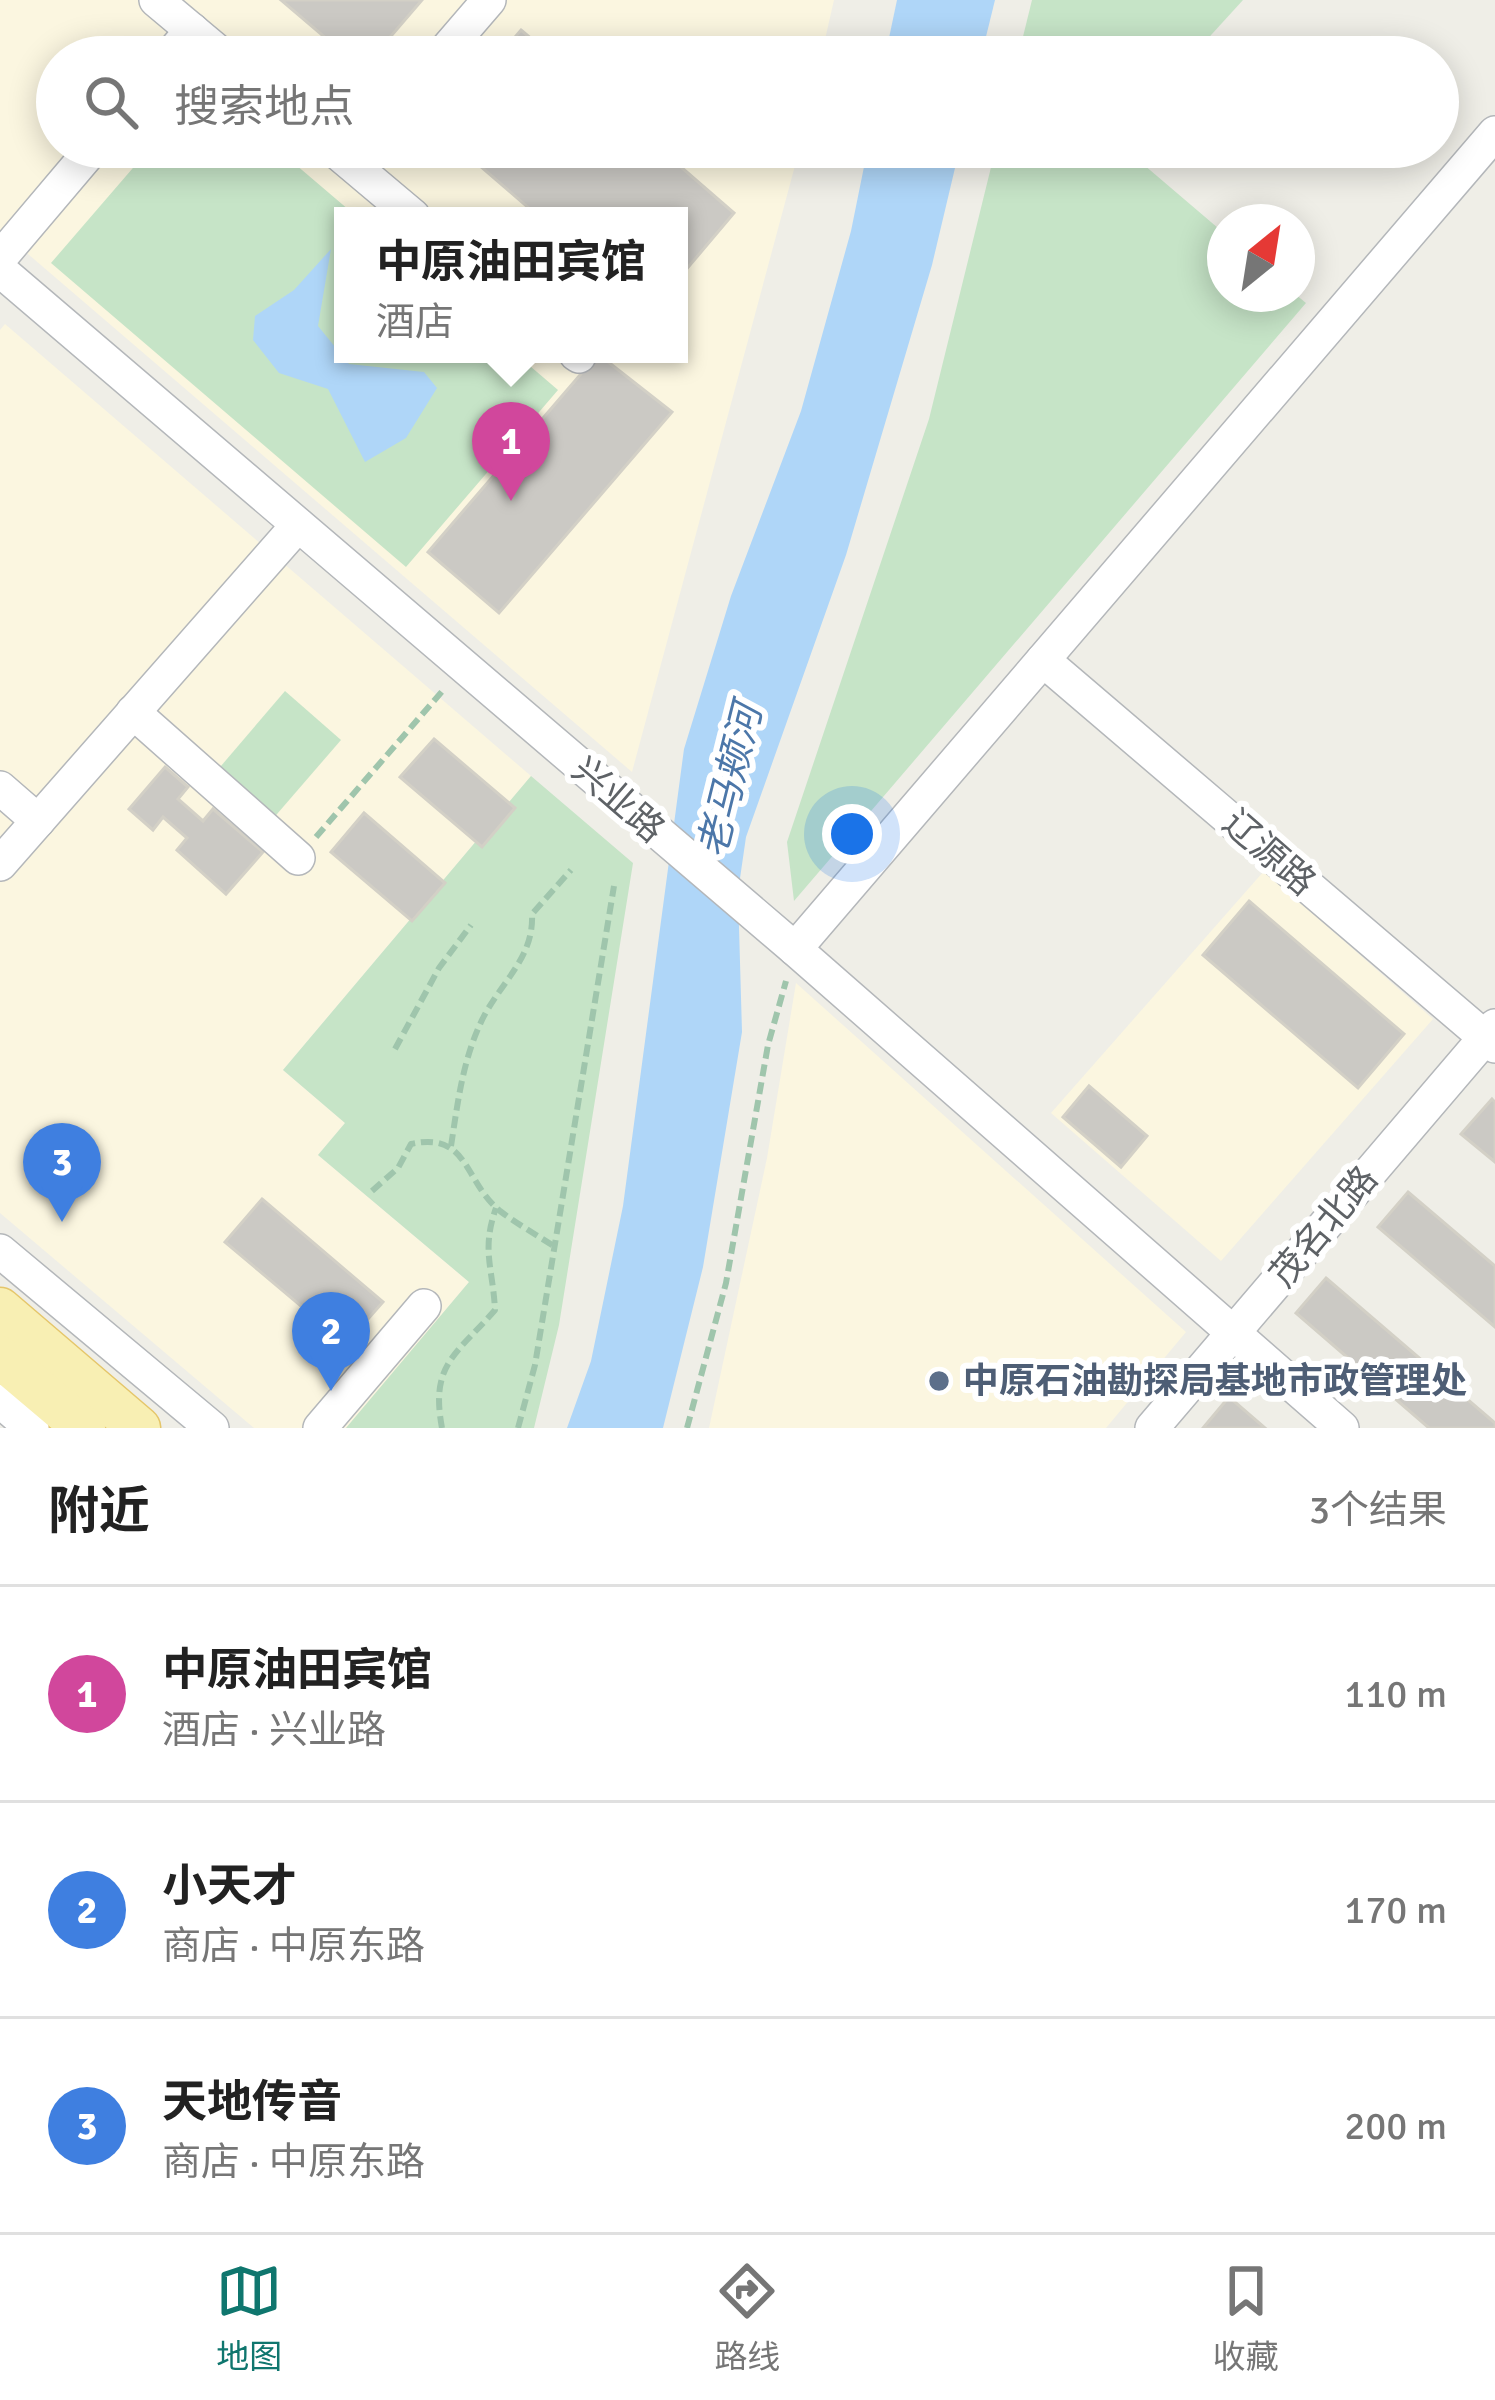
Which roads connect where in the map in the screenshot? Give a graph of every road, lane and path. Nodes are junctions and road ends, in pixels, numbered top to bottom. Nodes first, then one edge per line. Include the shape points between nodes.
1 (156, 0) edge
2 (489, 0) edge
3 (192, 30) junction
4 (187, 36) edge
5 (199, 36) edge
6 (458, 36) edge
7 (1495, 133) edge
8 (76, 168) edge
9 (364, 168) edge
10 (404, 207) edge
11 (0, 258) edge
12 (0, 270) edge
13 (298, 525) junction
14 (1043, 660) junction
15 (464, 668) junction
16 (133, 712) junction
17 (0, 788) edge
18 (38, 821) junction
19 (298, 858) joint
20 (0, 865) edge
21 (571, 870) dead end
22 (614, 886) dead end
23 (471, 925) dead end
24 (795, 949) junction
25 (1492, 1037) edge
26 (394, 1049) dead end
27 (452, 1146) junction
28 (372, 1191) dead end
29 (496, 1208) junction
30 (555, 1246) junction
31 (0, 1251) edge
32 (424, 1306) dead end
33 (0, 1310) edge
34 (1234, 1334) junction
35 (0, 1357) edge
36 (0, 1401) edge
37 (79, 1426) edge
38 (32, 1428) edge
39 (139, 1428) edge
40 (212, 1428) edge
41 (320, 1428) edge
42 (442, 1428) edge
43 (518, 1428) edge
44 (687, 1428) edge
45 (1153, 1428) edge
46 (1342, 1428) edge

1 - 3 street
2 - 6 street
3 - 4 street
3 - 5 street
7 - 14 street
8 - 11 street
9 - 10 street
12 - 13 street, 兴业路
13 - 15 street, 兴业路
13 - 16 street
14 - 24 street
14 - 25 street, 辽源路
15 - 19 path
15 - 24 street, 兴业路
16 - 18 street
16 - 19 street
17 - 18 street
18 - 20 street
21 - 27 path via 532,914 533,941 484,1016 461,1074
22 - 30 path
23 - 26 path
24 - 34 street, 兴业路
24 - 44 path via 768,1045 726,1283
25 - 34 street, 茂名北路
27 - 28 path via 434,1139 411,1144
27 - 29 path
29 - 30 path
29 - 42 path via 483,1244 495,1310 452,1356 435,1390
30 - 43 path
31 - 40 street
32 - 41 street
33 - 39 main road
34 - 45 street, 茂名北路
34 - 46 street, 兴业路
35 - 37 main road
36 - 38 street

